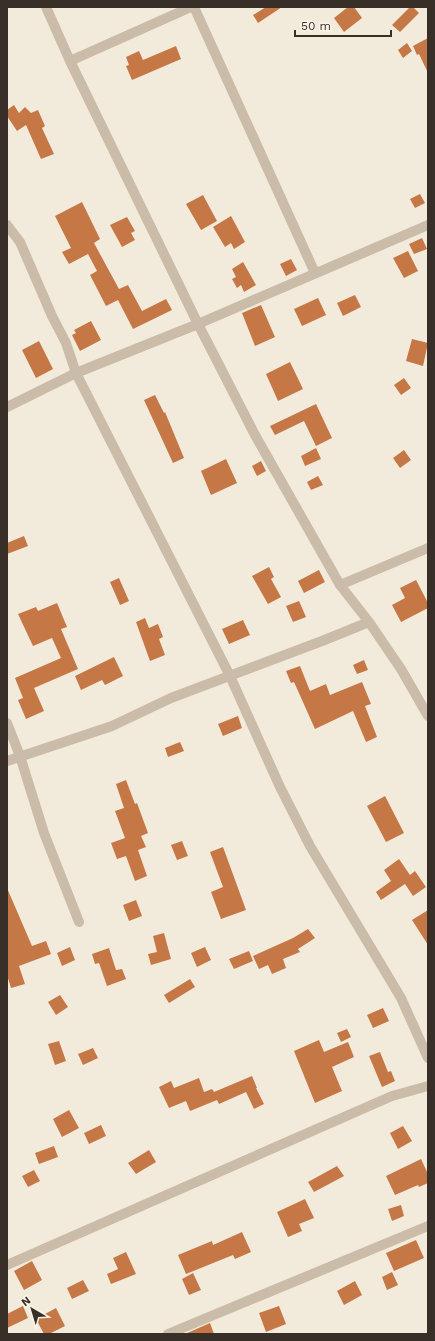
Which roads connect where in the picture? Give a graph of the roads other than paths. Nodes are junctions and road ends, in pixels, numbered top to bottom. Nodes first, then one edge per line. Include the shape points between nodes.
1 (46, 7) edge
2 (191, 7) edge
3 (194, 7) edge
4 (70, 61) junction
5 (7, 225) edge
6 (428, 225) edge
7 (315, 273) junction
8 (198, 324) junction
9 (76, 373) junction
10 (7, 407) edge
11 (428, 548) edge
12 (340, 585) junction
13 (369, 622) junction
14 (230, 676) junction
15 (428, 716) edge
16 (7, 723) edge
17 (20, 756) junction
18 (7, 761) edge
19 (80, 922) dead end
20 (428, 1058) edge
21 (428, 1086) edge
22 (428, 1226) edge
23 (7, 1265) edge
24 (168, 1334) edge

1 - 4 street
2 - 4 street
3 - 7 street
4 - 8 street
5 - 9 street via 20,242 66,343
6 - 7 street
7 - 8 street
8 - 9 street
8 - 12 street via 255,435
9 - 10 street
9 - 14 street
11 - 12 street
12 - 13 street
13 - 14 street
13 - 15 street via 401,669
14 - 17 street via 171,698 112,726
14 - 20 street via 280,787 307,839 401,998
16 - 17 street
17 - 18 street
17 - 19 street via 44,833
21 - 23 street via 392,1096
22 - 24 street

